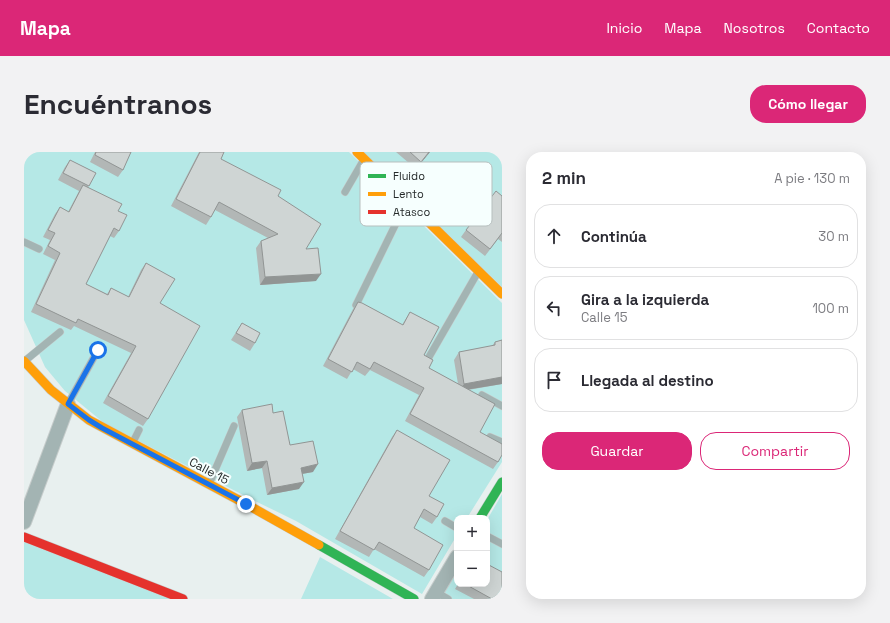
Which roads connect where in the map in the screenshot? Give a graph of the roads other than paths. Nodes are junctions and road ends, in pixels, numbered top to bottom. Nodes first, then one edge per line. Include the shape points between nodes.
1 (357, 152) edge
2 (364, 159) junction
3 (362, 162) edge
4 (367, 162) edge
5 (360, 166) edge
6 (345, 192) dead end
7 (395, 226) edge
8 (432, 226) edge
9 (24, 242) edge
10 (39, 249) dead end
11 (478, 271) junction
12 (502, 294) edge
13 (356, 305) edge
14 (60, 332) dead end
15 (98, 350) dead end
16 (429, 357) edge
17 (24, 362) edge
18 (482, 395) edge
19 (68, 404) junction
20 (502, 406) edge
21 (234, 426) dead end
22 (139, 430) dead end
23 (490, 437) edge
24 (502, 442) edge
25 (132, 444) junction
26 (502, 482) edge
27 (209, 484) junction
28 (493, 496) junction
29 (502, 501) edge
30 (482, 515) edge
31 (445, 521) dead end
32 (24, 522) edge
33 (454, 526) edge
34 (24, 538) edge
35 (490, 538) edge
36 (502, 544) edge
37 (454, 562) edge
38 (434, 596) edge
39 (184, 599) edge
40 (414, 599) edge
41 (448, 599) edge

1 - 2 street
2 - 3 lane
2 - 4 street
5 - 6 lane
7 - 13 lane
8 - 11 street
9 - 10 lane
11 - 12 street
11 - 16 lane
14 - 17 lane
15 - 19 lane
17 - 19 street, Calle 15
18 - 20 lane
19 - 25 street, Calle 15 via 89,420
19 - 32 street
21 - 27 lane
22 - 25 lane
23 - 24 lane
25 - 27 street, Calle 15
26 - 28 street
27 - 40 street, Calle 15
28 - 29 lane
28 - 30 street
31 - 33 lane
34 - 39 street
35 - 36 lane
37 - 38 street
38 - 41 lane

